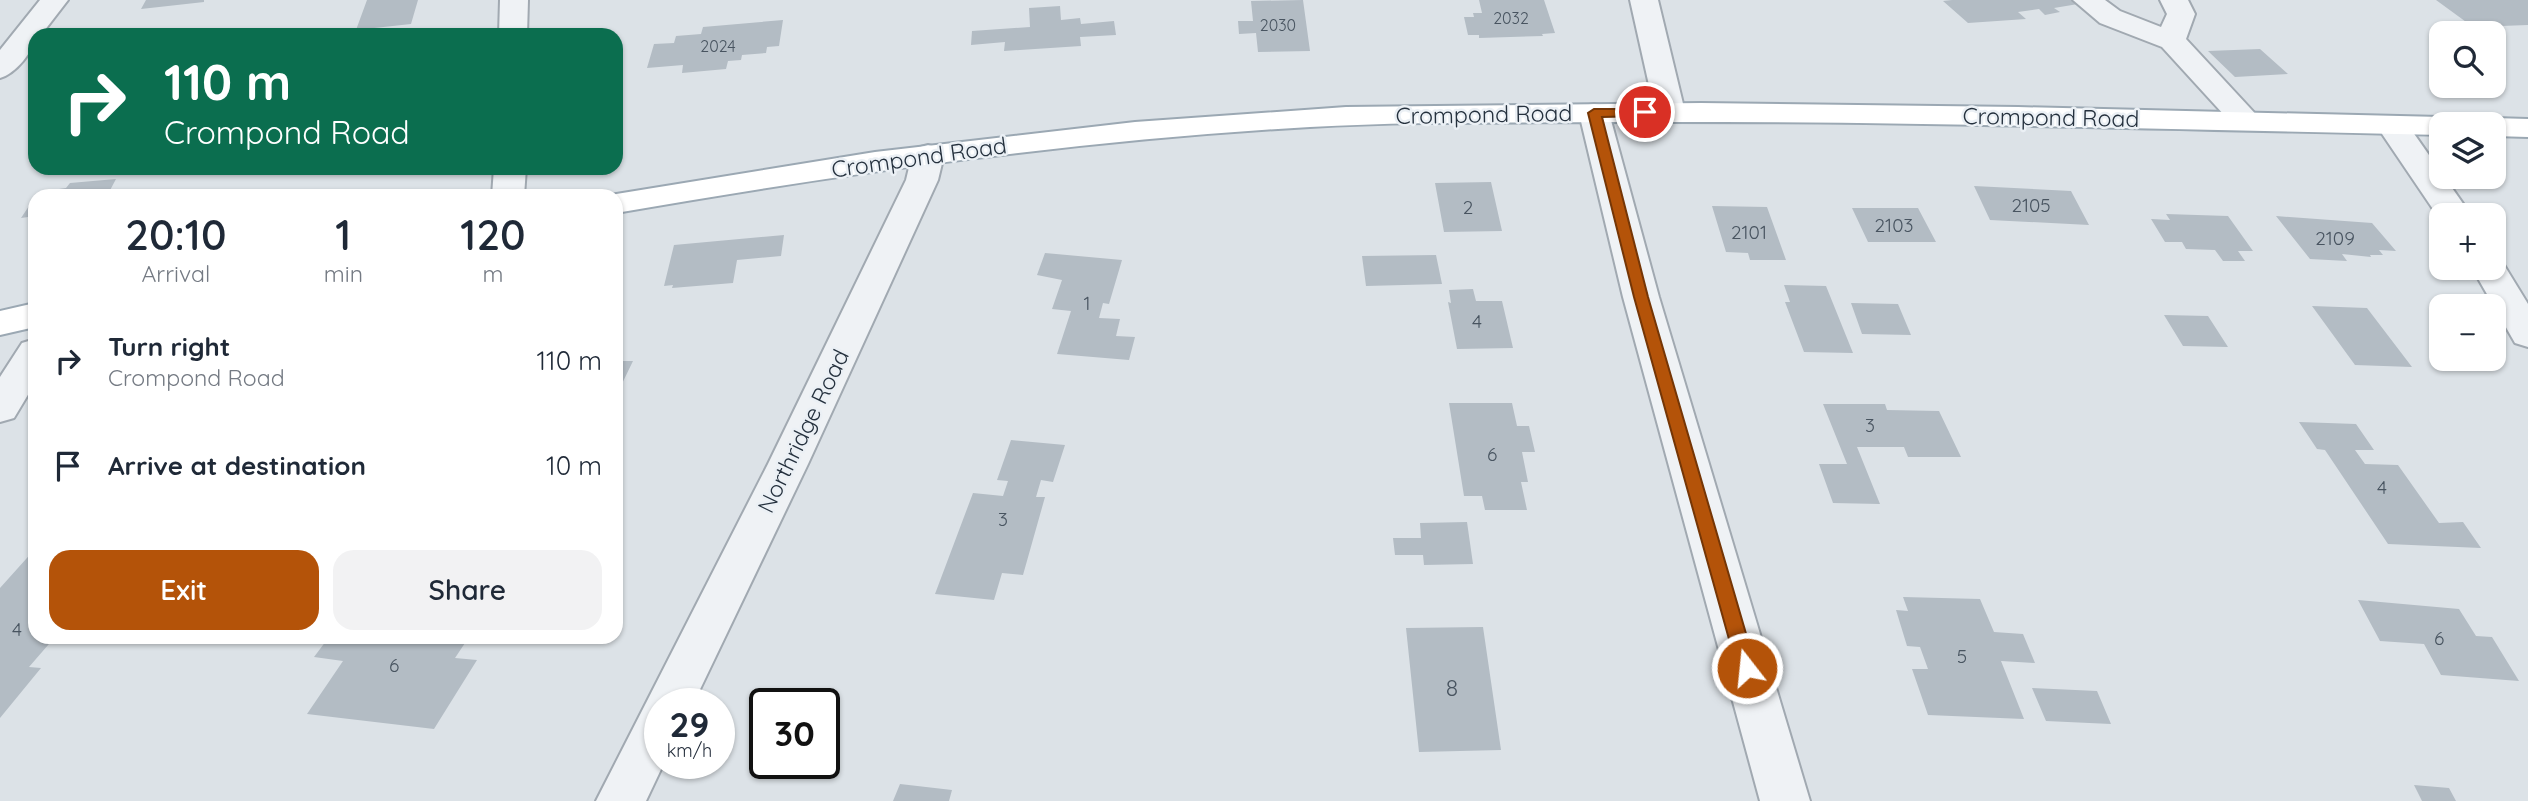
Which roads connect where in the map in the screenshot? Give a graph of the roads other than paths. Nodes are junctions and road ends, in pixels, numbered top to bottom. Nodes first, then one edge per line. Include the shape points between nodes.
1 (54, 0) edge
2 (514, 0) edge
3 (1644, 0) edge
4 (2087, 0) edge
5 (2174, 0) edge
6 (32, 28) edge
7 (513, 28) edge
8 (28, 33) edge
9 (2172, 41) junction
10 (0, 69) edge
11 (1670, 112) junction
12 (1594, 113) junction
13 (2247, 121) junction
14 (2392, 125) junction
15 (2429, 126) edge
16 (2506, 127) edge
17 (2528, 128) edge
18 (928, 155) junction
19 (623, 202) edge
20 (2446, 203) edge
21 (2496, 280) edge
22 (28, 317) edge
23 (0, 323) edge
24 (2528, 334) edge
25 (28, 363) edge
26 (0, 408) edge
27 (677, 688) edge
28 (644, 754) edge
29 (621, 801) edge
30 (1785, 801) edge

1 - 6 street
2 - 7 street
3 - 11 street
4 - 9 street via 2110,17
5 - 9 street via 2181,14
8 - 10 street
9 - 13 street
11 - 12 main road, Crompond Road
11 - 13 main road, Crompond Road
12 - 18 main road, Crompond Road via 1252,122
12 - 30 street via 1645,310
13 - 14 main road, Crompond Road
14 - 15 main road, Crompond Road
14 - 20 street
16 - 17 main road
18 - 19 main road, Crompond Road
18 - 27 street, Northridge Road via 911,205
21 - 24 street
22 - 23 main road
25 - 26 street
28 - 29 street

